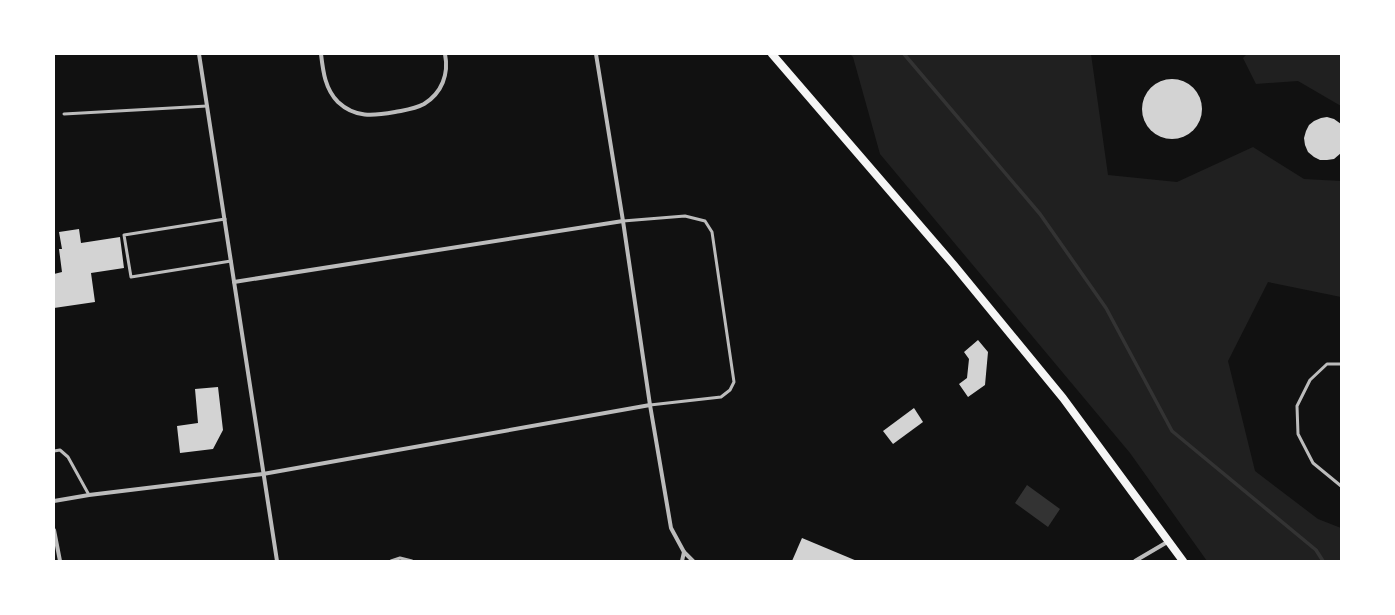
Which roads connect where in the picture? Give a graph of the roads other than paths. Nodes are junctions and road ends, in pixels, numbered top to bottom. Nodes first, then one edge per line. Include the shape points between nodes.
1 (200, 54) edge
2 (321, 54) edge
3 (445, 54) edge
4 (596, 54) edge
5 (772, 54) edge
6 (208, 106) junction
7 (64, 114) dead end
8 (225, 219) junction
9 (623, 221) junction
10 (231, 261) junction
11 (234, 282) junction
12 (1341, 364) edge
13 (650, 405) junction
14 (54, 450) edge
15 (263, 474) junction
16 (1341, 486) edge
17 (88, 495) junction
18 (54, 501) edge
19 (54, 530) edge
20 (1169, 540) junction
21 (684, 552) junction
22 (60, 561) edge
23 (277, 561) edge
24 (391, 561) edge
25 (412, 561) edge
26 (682, 561) edge
27 (693, 561) edge
28 (1135, 561) edge
29 (1184, 561) edge

1 - 6 street
2 - 3 street via 325,79 337,101 358,114 371,116 411,109 424,104 434,96 442,86 446,73
4 - 9 street
5 - 20 main road via 953,264 1063,398
6 - 7 lane
6 - 8 street
8 - 10 street
8 - 10 lane via 124,236 131,277
9 - 11 street
9 - 13 street
9 - 13 lane via 685,216 705,221 712,232 734,382 730,390 721,397
10 - 11 street
11 - 15 street
12 - 16 lane via 1328,364 1310,380 1297,406 1298,434 1313,463
13 - 15 street
13 - 21 street via 671,528
14 - 17 lane via 60,450 68,457
15 - 17 street
15 - 23 street
17 - 18 street
19 - 22 street
20 - 28 street
20 - 29 main road
21 - 26 street
21 - 27 street
24 - 25 lane via 400,558

